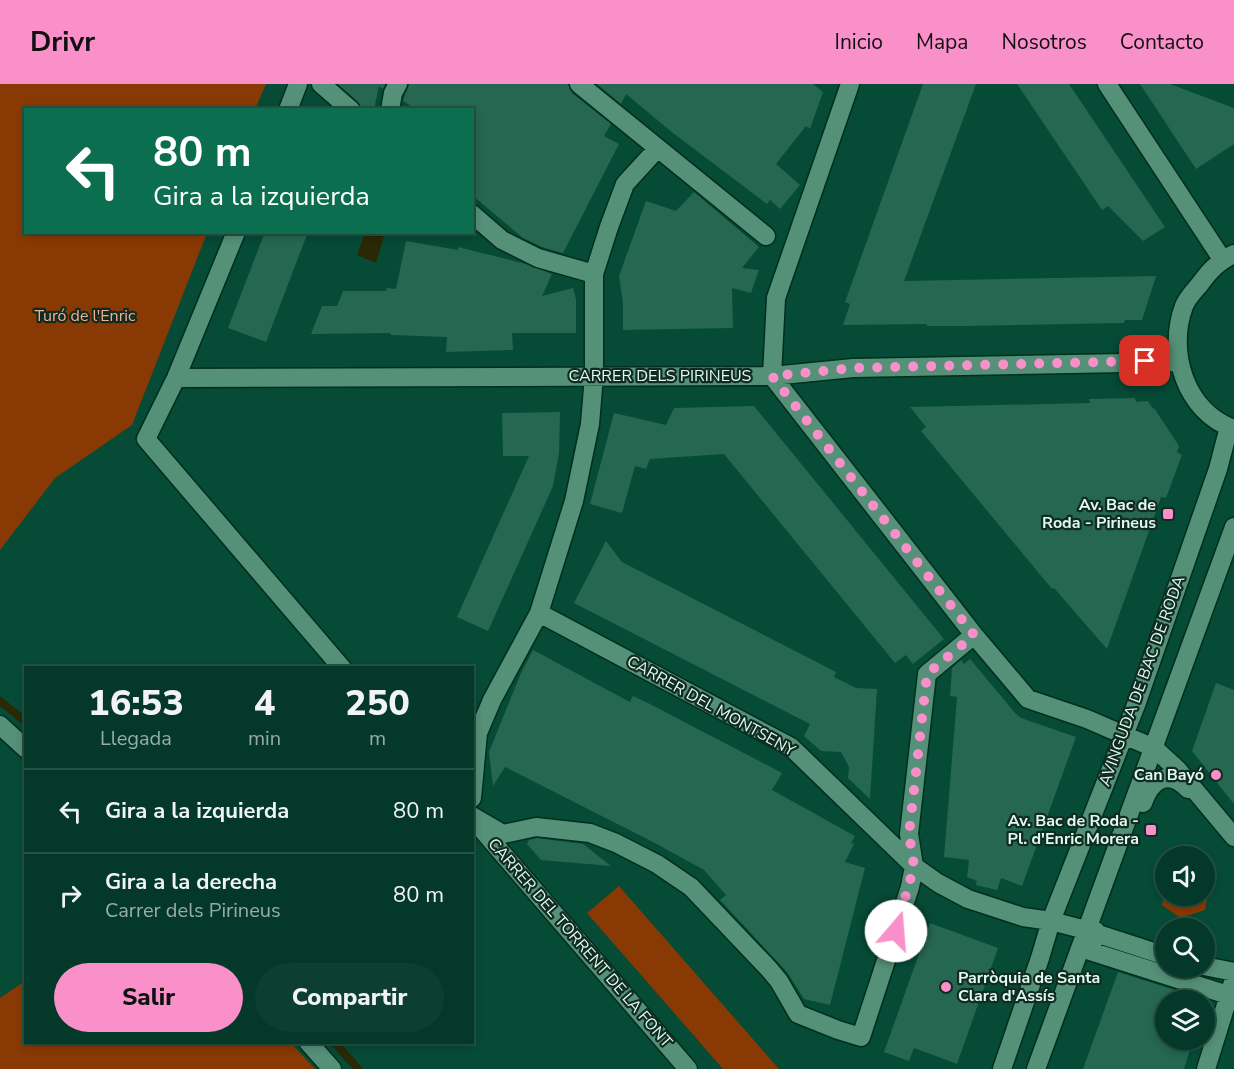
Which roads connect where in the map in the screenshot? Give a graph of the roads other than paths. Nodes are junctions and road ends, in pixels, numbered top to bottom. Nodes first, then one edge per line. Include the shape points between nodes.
1 (298, 84) edge
2 (321, 84) edge
3 (398, 84) edge
4 (579, 84) edge
5 (850, 84) edge
6 (1107, 84) edge
7 (289, 108) edge
8 (349, 108) edge
9 (390, 108) edge
10 (657, 149) junction
11 (474, 216) edge
12 (235, 234) edge
13 (766, 236) dead end
14 (1228, 257) edge
15 (594, 274) junction
16 (1179, 362) junction
17 (594, 376) junction
18 (772, 376) junction
19 (176, 378) junction
20 (1232, 428) edge
21 (1234, 527) edge
22 (539, 613) junction
23 (974, 635) junction
24 (340, 666) edge
25 (0, 725) edge
26 (1123, 733) junction
27 (24, 747) edge
28 (1154, 748) junction
29 (474, 776) edge
30 (474, 818) edge
31 (474, 819) edge
32 (1234, 837) edge
33 (1234, 846) edge
34 (914, 866) junction
35 (1051, 921) junction
36 (1091, 932) junction
37 (1155, 952) edge
38 (1215, 968) edge
39 (1234, 972) edge
40 (1232, 991) edge
41 (310, 1044) edge
42 (332, 1069) edge
43 (688, 1069) edge
44 (1002, 1069) edge
45 (1036, 1069) edge
46 (1206, 1069) edge

1 - 7 street
2 - 8 street
3 - 9 street
4 - 10 street
5 - 18 street via 776,298
6 - 14 street
10 - 13 street
10 - 15 street via 625,184
11 - 15 street via 502,240 538,258
12 - 19 street
14 - 16 street via 1209,271 1185,304 1177,333
15 - 17 street
16 - 18 street, CARRER DELS PIRINEUS via 853,368
16 - 20 street via 1187,387 1203,409
17 - 18 street, CARRER DELS PIRINEUS
17 - 19 street, CARRER DELS PIRINEUS
17 - 22 street via 590,424 574,501
18 - 23 street
19 - 24 street via 146,440
20 - 26 street, AVINGUDA DE BAC DE RODA
21 - 28 street, AVINGUDA DE BAC DE RODA
22 - 29 street via 478,733
22 - 34 street, CARRER DEL MONTSENY via 791,747
23 - 26 street via 1028,699
23 - 34 street via 927,674 909,834
25 - 27 street
26 - 28 street
26 - 35 street, AVINGUDA DE BAC DE RODA
28 - 32 street via 1178,770
28 - 36 street, AVINGUDA DE BAC DE RODA
30 - 34 street via 503,834 536,827 590,833 657,864 691,887 769,969 798,1014 861,1036
31 - 43 street, CARRER DEL TORRENT DE LA FONT
33 - 36 street via 1183,784 1170,779 1154,783
34 - 35 street, CARRER DEL MONTSENY via 968,899 1023,917
35 - 36 street, CARRER DEL MONTSENY
35 - 44 street, AVINGUDA DE BAC DE RODA
36 - 37 street, CARRER DEL MONTSENY
36 - 40 street via 1090,951
36 - 45 street, AVINGUDA DE BAC DE RODA
38 - 39 street
40 - 46 street
41 - 42 street

